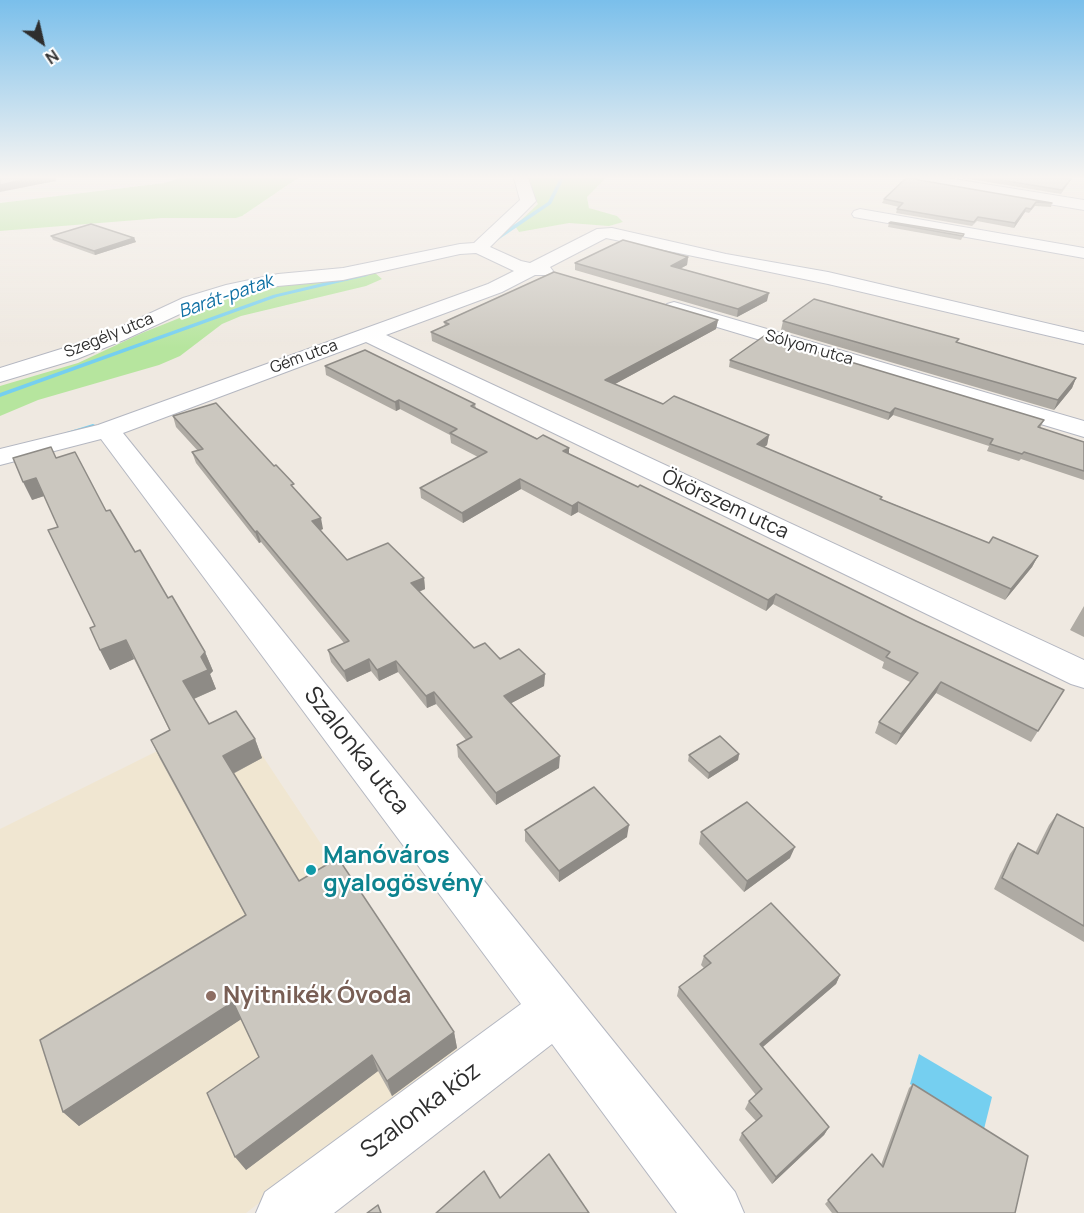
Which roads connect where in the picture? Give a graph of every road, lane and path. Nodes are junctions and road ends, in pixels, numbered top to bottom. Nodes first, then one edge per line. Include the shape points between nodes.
1 (493, 235) edge
2 (601, 235) edge
3 (619, 235) edge
4 (978, 235) edge
5 (479, 248) junction
6 (1084, 253) edge
7 (534, 270) junction
8 (562, 275) edge
9 (653, 302) edge
10 (366, 334) junction
11 (1084, 338) edge
12 (0, 375) edge
13 (1084, 429) edge
14 (107, 430) junction
15 (0, 457) edge
16 (1084, 675) edge
17 (556, 1009) junction
18 (286, 1213) edge
19 (714, 1213) edge

1 - 5 street
2 - 7 street, Gém utca
3 - 11 street, Gém utca
4 - 6 street
5 - 7 street
5 - 12 street, Szegély utca via 343,274 233,289 190,302 117,336
7 - 8 street
7 - 10 street, Gém utca
9 - 13 street, Sólyom utca
10 - 14 street, Gém utca
10 - 16 street, Ökörszem utca
14 - 15 street, Gém utca
14 - 17 street, Szalonka utca
17 - 18 street, Szalonka köz
17 - 19 street, Szalonka utca

